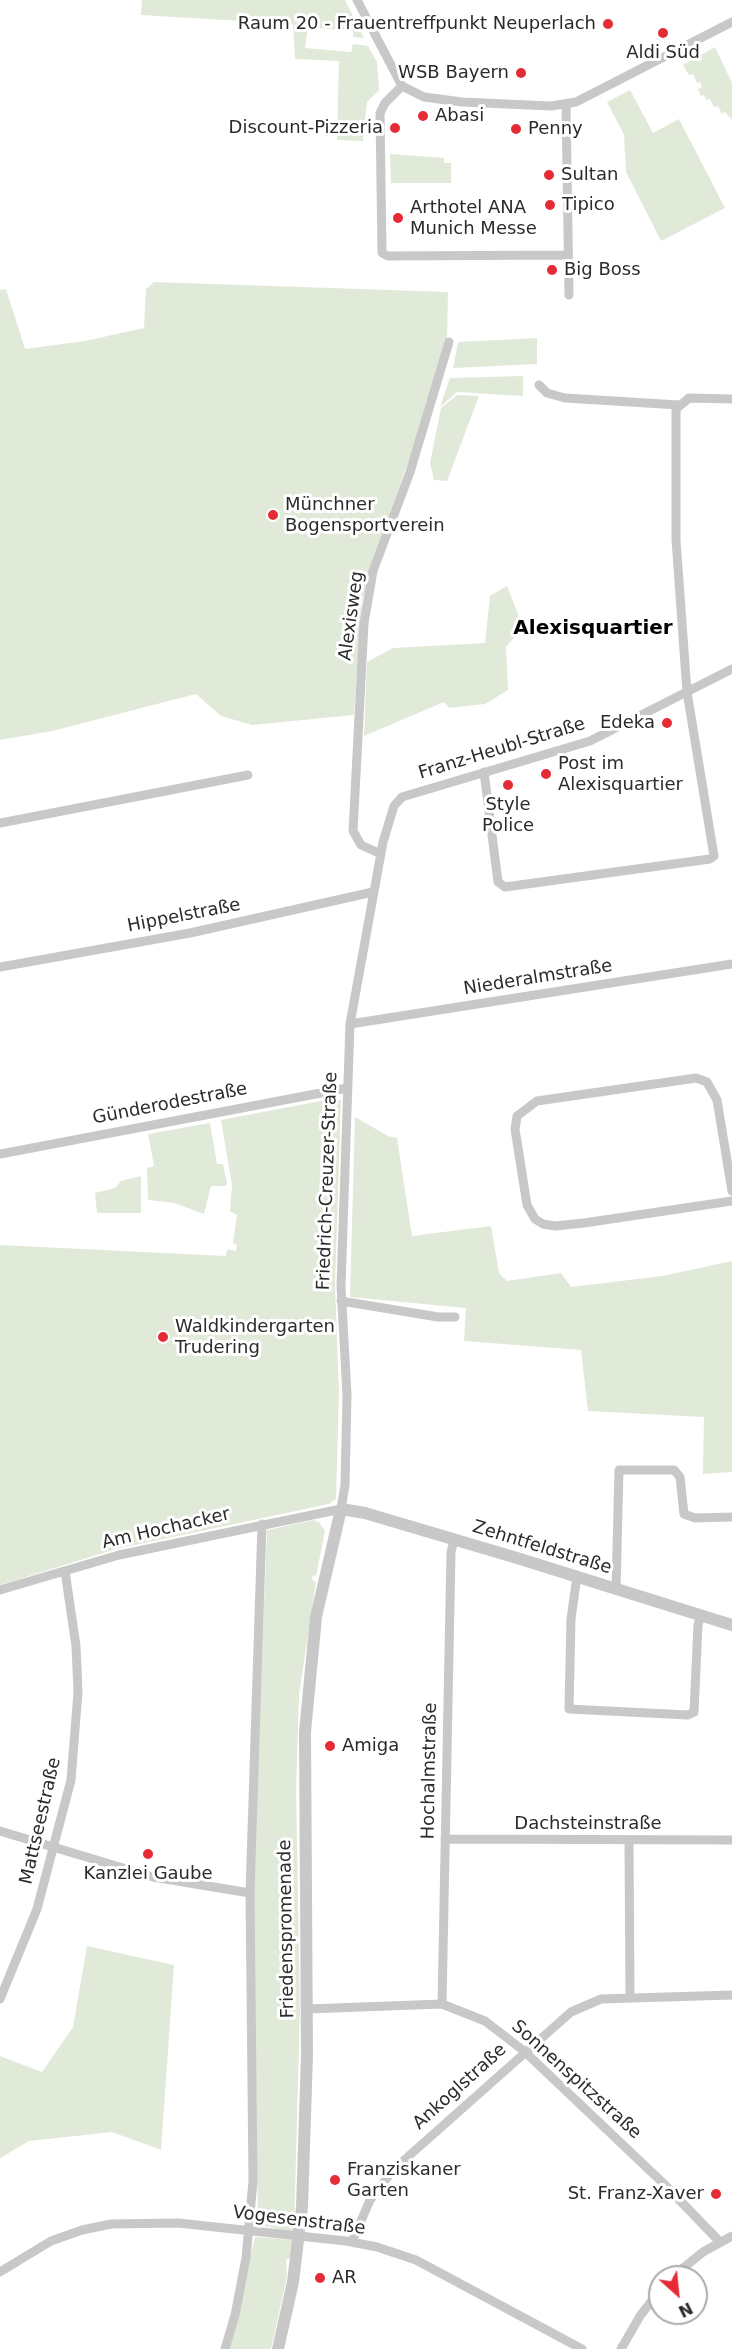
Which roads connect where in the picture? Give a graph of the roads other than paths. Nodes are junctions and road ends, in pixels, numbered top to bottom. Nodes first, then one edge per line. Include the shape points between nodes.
1 (357, 0) edge
2 (732, 22) edge
3 (402, 86) junction
4 (566, 105) junction
5 (568, 255) junction
6 (569, 295) dead end
7 (449, 342) dead end
8 (539, 385) dead end
9 (732, 399) edge
10 (679, 405) junction
11 (732, 669) edge
12 (687, 692) junction
13 (484, 772) junction
14 (248, 775) dead end
15 (0, 823) edge
16 (381, 854) junction
17 (373, 892) junction
18 (732, 964) edge
19 (0, 967) edge
20 (350, 1024) junction
21 (347, 1088) junction
22 (0, 1154) edge
23 (732, 1191) edge
24 (732, 1201) edge
25 (341, 1301) junction
26 (455, 1317) dead end
27 (341, 1509) junction
28 (732, 1517) edge
29 (262, 1524) junction
30 (454, 1539) junction
31 (65, 1571) junction
32 (577, 1576) junction
33 (615, 1589) junction
34 (0, 1590) edge
35 (701, 1615) junction
36 (732, 1625) edge
37 (0, 1832) edge
38 (445, 1839) junction
39 (732, 1840) edge
40 (629, 1841) junction
41 (54, 1848) junction
42 (250, 1893) junction
43 (732, 1995) edge
44 (630, 1998) junction
45 (0, 1999) edge
46 (442, 2004) junction
47 (307, 2009) junction
48 (524, 2051) junction
49 (250, 2231) junction
50 (300, 2235) junction
51 (732, 2236) edge
52 (352, 2242) junction
53 (720, 2242) junction
54 (688, 2265) edge
55 (0, 2272) edge
56 (648, 2306) edge
57 (225, 2349) edge
58 (278, 2349) edge
59 (582, 2349) edge
60 (621, 2349) edge

1 - 3 street
2 - 4 street
3 - 4 street via 424,97
3 - 5 street via 380,113 382,253
4 - 5 street
5 - 6 street
7 - 16 street, Alexisweg via 410,472 373,571 366,612 353,831 361,845
8 - 10 street via 546,393 565,398
9 - 10 street via 689,398
10 - 12 street via 676,540
11 - 12 street, Franz-Heubl-Straße
12 - 13 street, Franz-Heubl-Straße via 590,741
12 - 13 street via 714,856 710,859 505,887 498,882
13 - 16 street, Franz-Heubl-Straße via 402,797 394,806
14 - 15 street
16 - 17 street, Franz-Heubl-Straße
17 - 19 street, Hippelstraße via 190,933
17 - 20 street, Friedrich-Creuzer-Straße
18 - 20 street, Niederalmstraße
20 - 21 street, Friedrich-Creuzer-Straße
21 - 22 street, Günderodestraße
21 - 25 street, Friedrich-Creuzer-Straße
23 - 24 street via 717,1101 706,1082 696,1078 537,1101 517,1116 515,1129 527,1205 543,1224 584,1223
25 - 26 street
25 - 27 street, Friedrich-Creuzer-Straße via 347,1395
27 - 29 street, Am Hochacker
27 - 30 street, Zehntfeldstraße
27 - 47 street, Friedenspromenade via 316,1617 305,1723
28 - 33 street via 695,1518 684,1514 681,1477 674,1470 619,1470
29 - 31 street, Am Hochacker via 119,1555
29 - 42 street, Friedenspromenade
30 - 32 street, Zehntfeldstraße
30 - 38 street, Hochalmstraße
31 - 34 street, Am Hochacker
31 - 41 street, Mattseestraße via 78,1692 71,1780
32 - 33 street, Zehntfeldstraße
32 - 35 street via 571,1619 569,1709 688,1715 693,1712
33 - 35 street, Zehntfeldstraße
35 - 36 street, Zehntfeldstraße
37 - 41 street
38 - 40 street, Dachsteinstraße
38 - 46 street, Hochalmstraße
39 - 40 street, Dachsteinstraße
40 - 44 street
41 - 42 street via 159,1878
41 - 45 street, Mattseestraße via 38,1909
42 - 49 street, Friedenspromenade via 254,2114
43 - 44 street, Ankoglstraße
44 - 48 street, Ankoglstraße via 601,2000 579,2008 560,2019
46 - 47 street, Sonnenspitzstraße
46 - 48 street, Sonnenspitzstraße via 485,2021
47 - 50 street, Friedenspromenade
48 - 52 street, Ankoglstraße via 393,2170 367,2206
48 - 53 street, Sonnenspitzstraße
49 - 50 street, Vogesenstraße
49 - 55 street, Vogesenstraße via 177,2223 111,2224 51,2241
49 - 57 street, Friedenspromenade via 236,2315
50 - 52 street, Vogesenstraße
50 - 58 street, Friedenspromenade
51 - 53 street
52 - 59 street, Vogesenstraße via 416,2260
53 - 54 street
56 - 60 street

